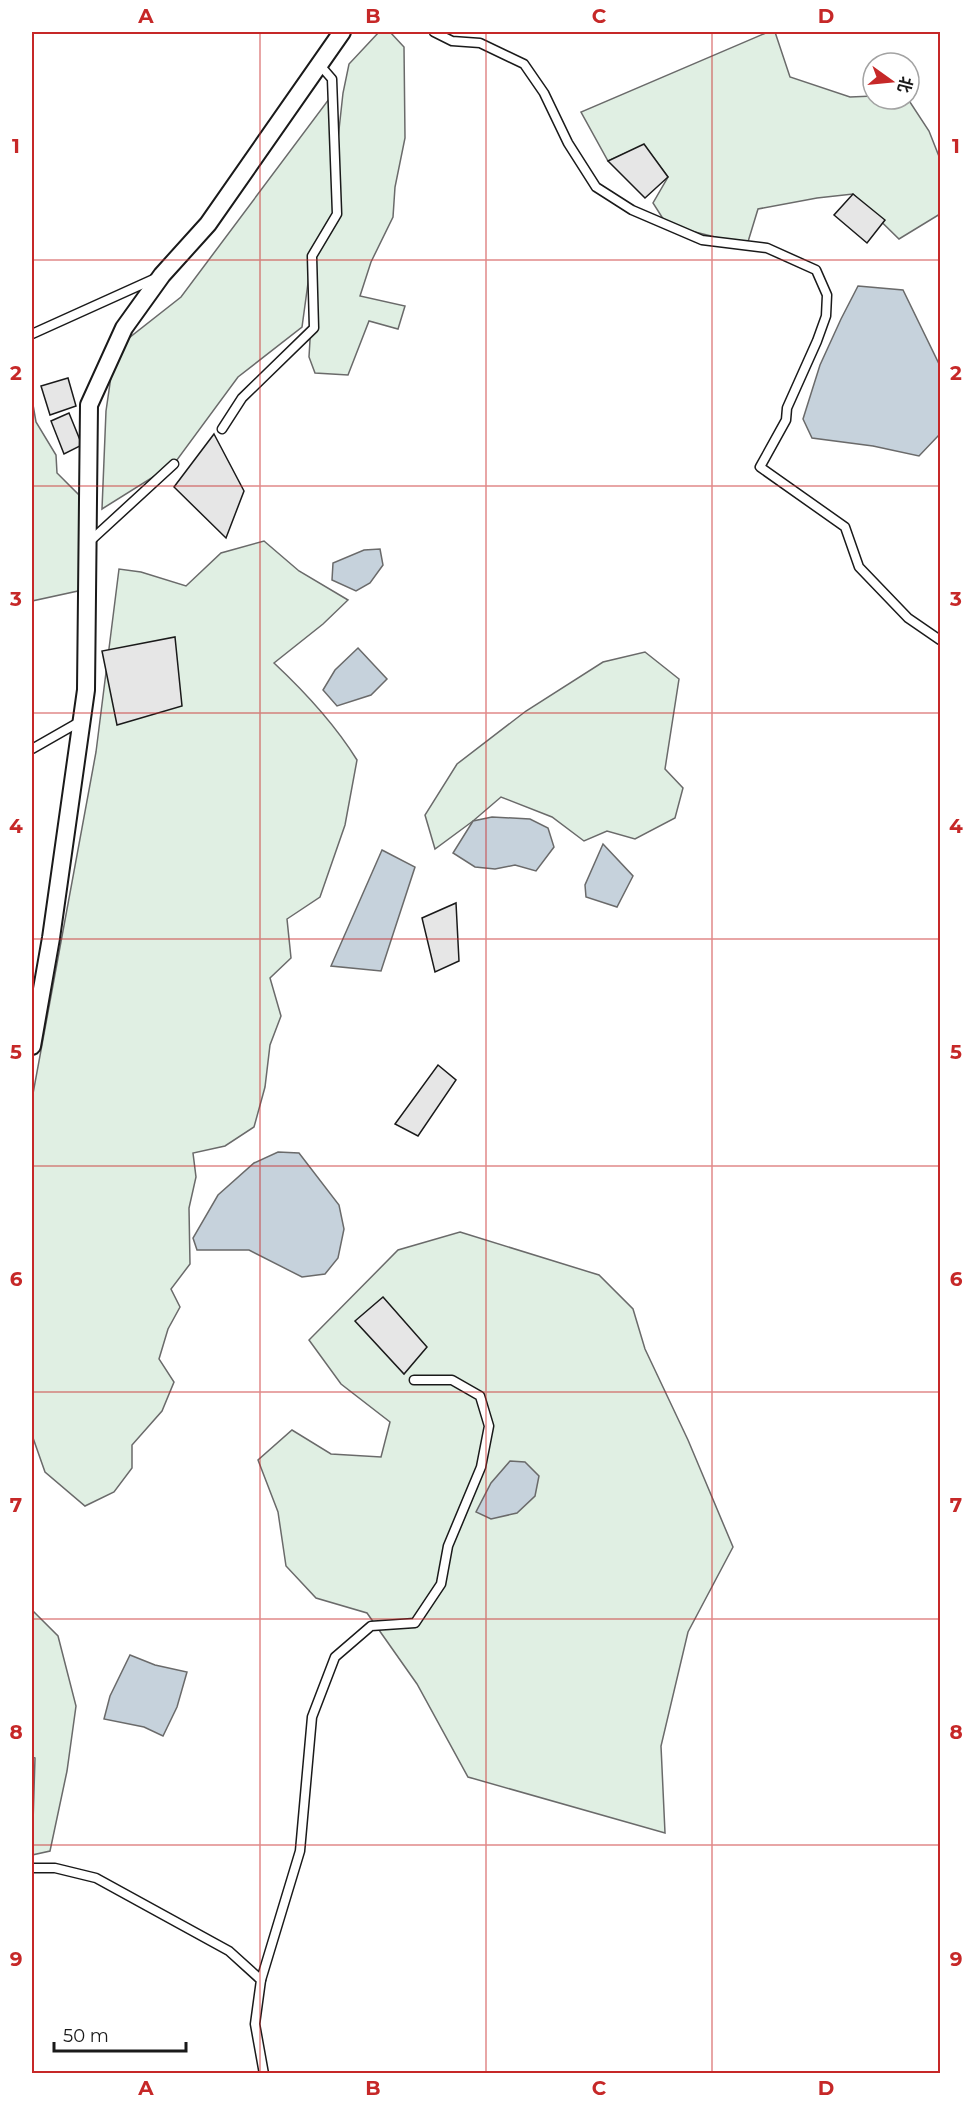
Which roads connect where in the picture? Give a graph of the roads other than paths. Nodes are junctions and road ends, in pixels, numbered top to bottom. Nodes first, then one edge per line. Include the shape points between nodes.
1 (342, 32) edge
2 (434, 32) edge
3 (319, 64) junction
4 (162, 275) junction
5 (32, 334) edge
6 (222, 429) dead end
7 (174, 464) dead end
8 (87, 544) junction
9 (940, 640) edge
10 (82, 721) junction
11 (32, 748) edge
12 (32, 1046) edge
13 (414, 1380) dead end
14 (32, 1868) edge
15 (261, 1980) junction
16 (264, 2073) edge

1 - 3 street
2 - 9 lane via 452,41 480,43 524,64 544,93 568,143 604,193 632,210 702,240 766,248 816,270 827,295 826,316 787,408 786,420 760,467 845,527 859,567 908,618
3 - 4 street via 208,224
3 - 6 lane via 332,79 337,214 312,256 314,328 242,398
4 - 5 lane
4 - 8 street via 124,328 89,405
7 - 8 lane
8 - 10 street via 86,690
10 - 11 lane
10 - 12 street
13 - 15 lane via 452,1380 480,1396 489,1426 481,1467 448,1545 441,1584 415,1623 371,1626 335,1657 312,1717 300,1851
14 - 15 lane via 55,1868 96,1878 229,1951
15 - 16 lane via 255,2024

